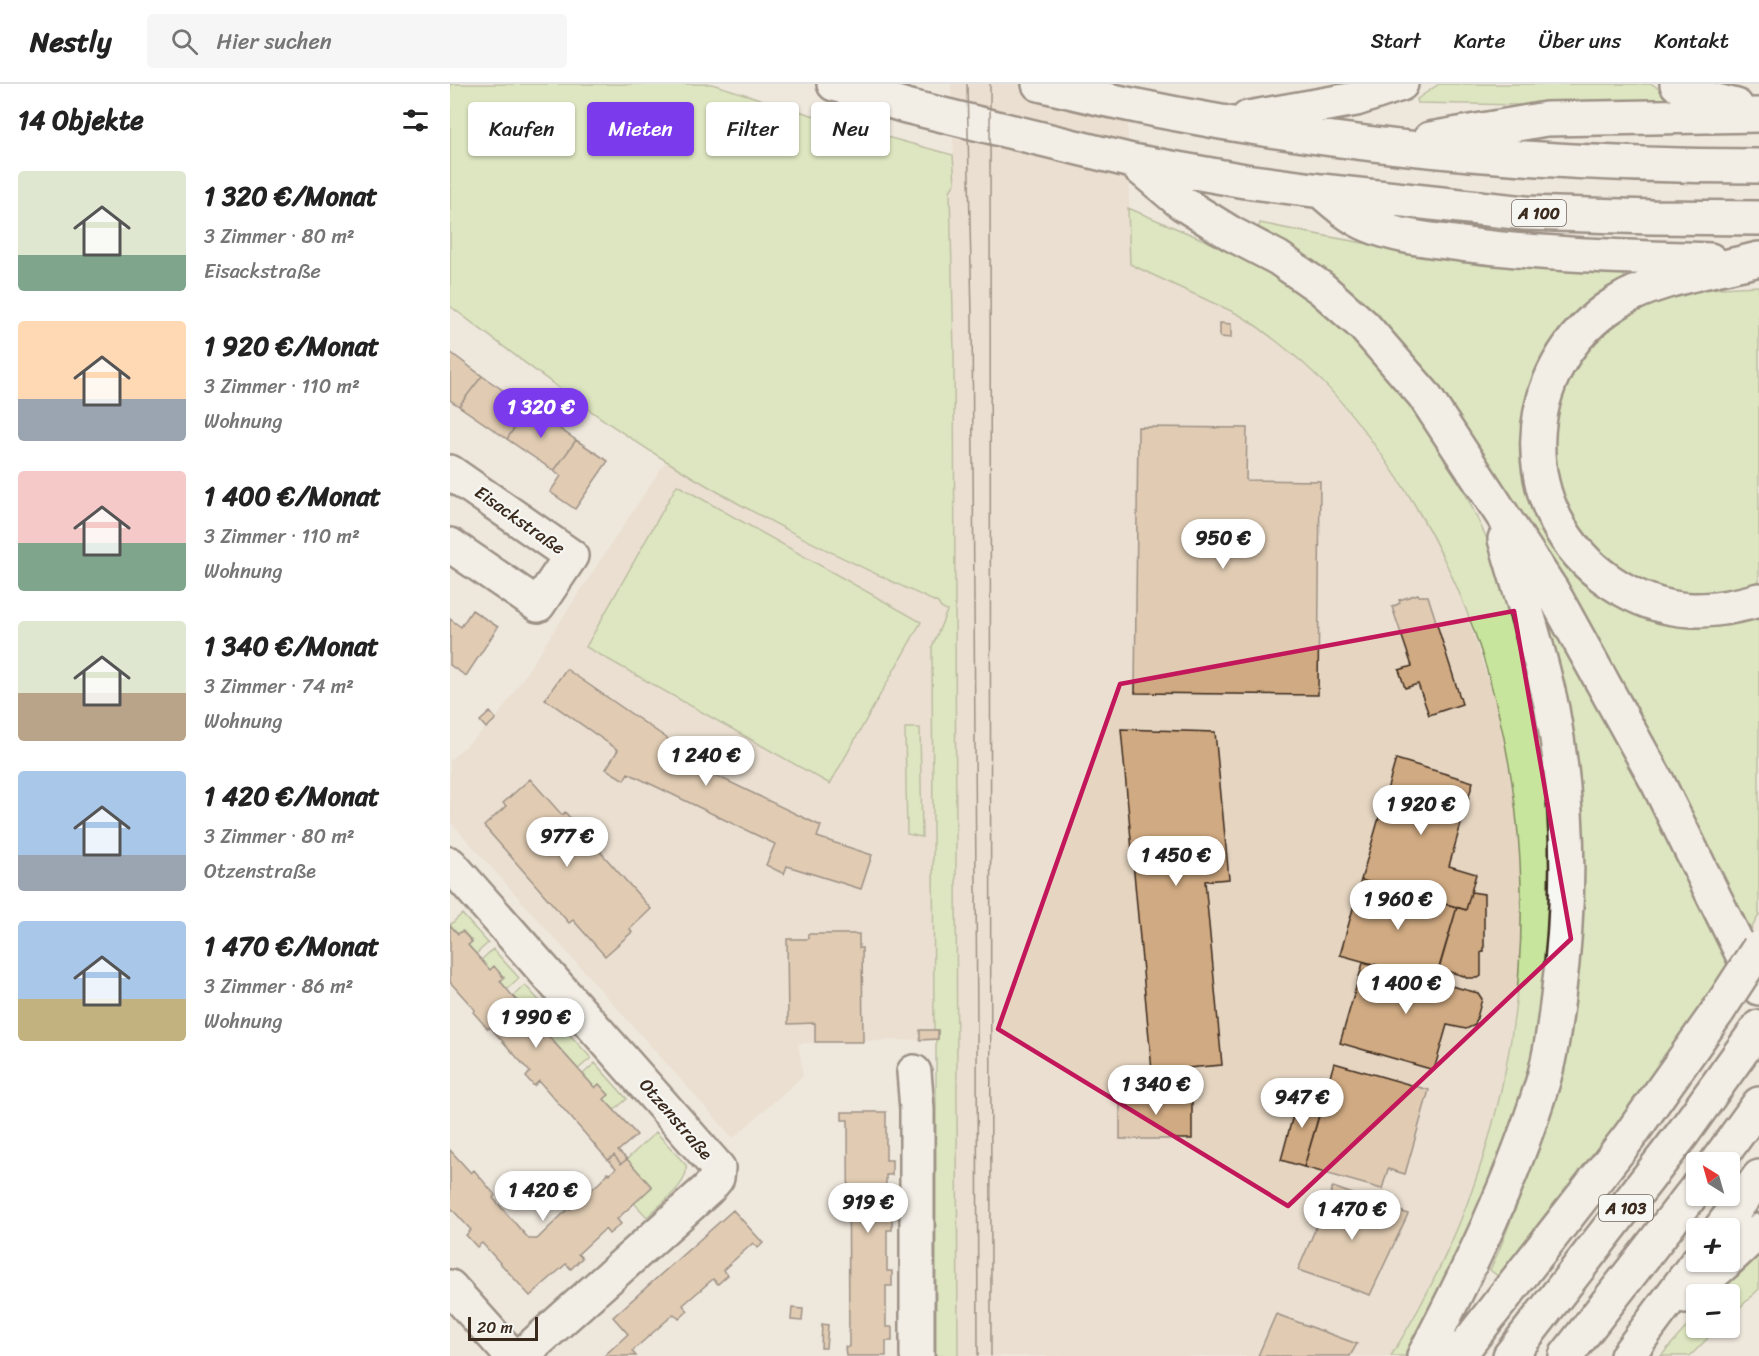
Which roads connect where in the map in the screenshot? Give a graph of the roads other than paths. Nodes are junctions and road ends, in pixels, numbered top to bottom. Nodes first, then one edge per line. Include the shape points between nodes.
1 (834, 84) edge
2 (1039, 84) edge
3 (1401, 84) edge
4 (1677, 84) edge
5 (1759, 109) edge
6 (1759, 115) edge
7 (1218, 123) junction
8 (1389, 146) junction
9 (1132, 161) junction
10 (1759, 166) edge
11 (1321, 191) junction
12 (1759, 218) edge
13 (1759, 259) edge
14 (450, 472) edge
15 (1496, 508) junction
16 (450, 545) edge
17 (1759, 600) edge
18 (450, 864) edge
19 (1759, 948) edge
20 (1759, 988) edge
21 (1759, 1027) edge
22 (914, 1072) dead end
23 (1759, 1105) edge
24 (1724, 1152) edge
25 (1759, 1177) edge
26 (1686, 1203) edge
27 (1728, 1218) edge
28 (1759, 1231) edge
29 (1740, 1249) edge
30 (1690, 1272) edge
31 (1714, 1272) edge
32 (450, 1287) edge
33 (1650, 1327) junction
34 (512, 1356) edge
35 (520, 1356) edge
36 (917, 1356) edge
37 (1424, 1356) edge
38 (1458, 1356) edge
39 (1510, 1356) edge
40 (1566, 1356) edge
41 (1627, 1356) edge

1 - 9 main road, A 100 via 906,106
2 - 7 main road
3 - 7 main road via 1356,99
4 - 5 main road via 1730,106
6 - 8 main road via 1546,119
7 - 8 main road
8 - 10 main road via 1658,166
9 - 11 main road, A 100
9 - 15 main road via 1182,203 1278,258 1341,304 1424,395
11 - 12 main road, A 100 via 1525,213
11 - 13 main road via 1368,225 1439,241 1522,251
13 - 17 main road via 1640,290 1591,321 1554,370 1543,397 1537,429 1537,462 1557,525 1577,553 1628,594 1658,605 1690,610 1727,609
14 - 16 main road, Eisackstraße via 571,556 538,605
15 - 20 main road via 1552,591 1617,708
15 - 37 main road via 1536,639 1557,744 1567,850 1563,961 1541,1090 1475,1259
18 - 35 main road, Otzenstraße via 718,1168 717,1178 708,1189
19 - 38 main road, bridge via 1629,1137
21 - 39 main road, A 103 via 1677,1142
22 - 36 main road
23 - 24 main road
25 - 27 main road
26 - 40 main road, A 103
28 - 29 main road
30 - 33 main road
31 - 33 main road
32 - 34 main road
33 - 41 main road

